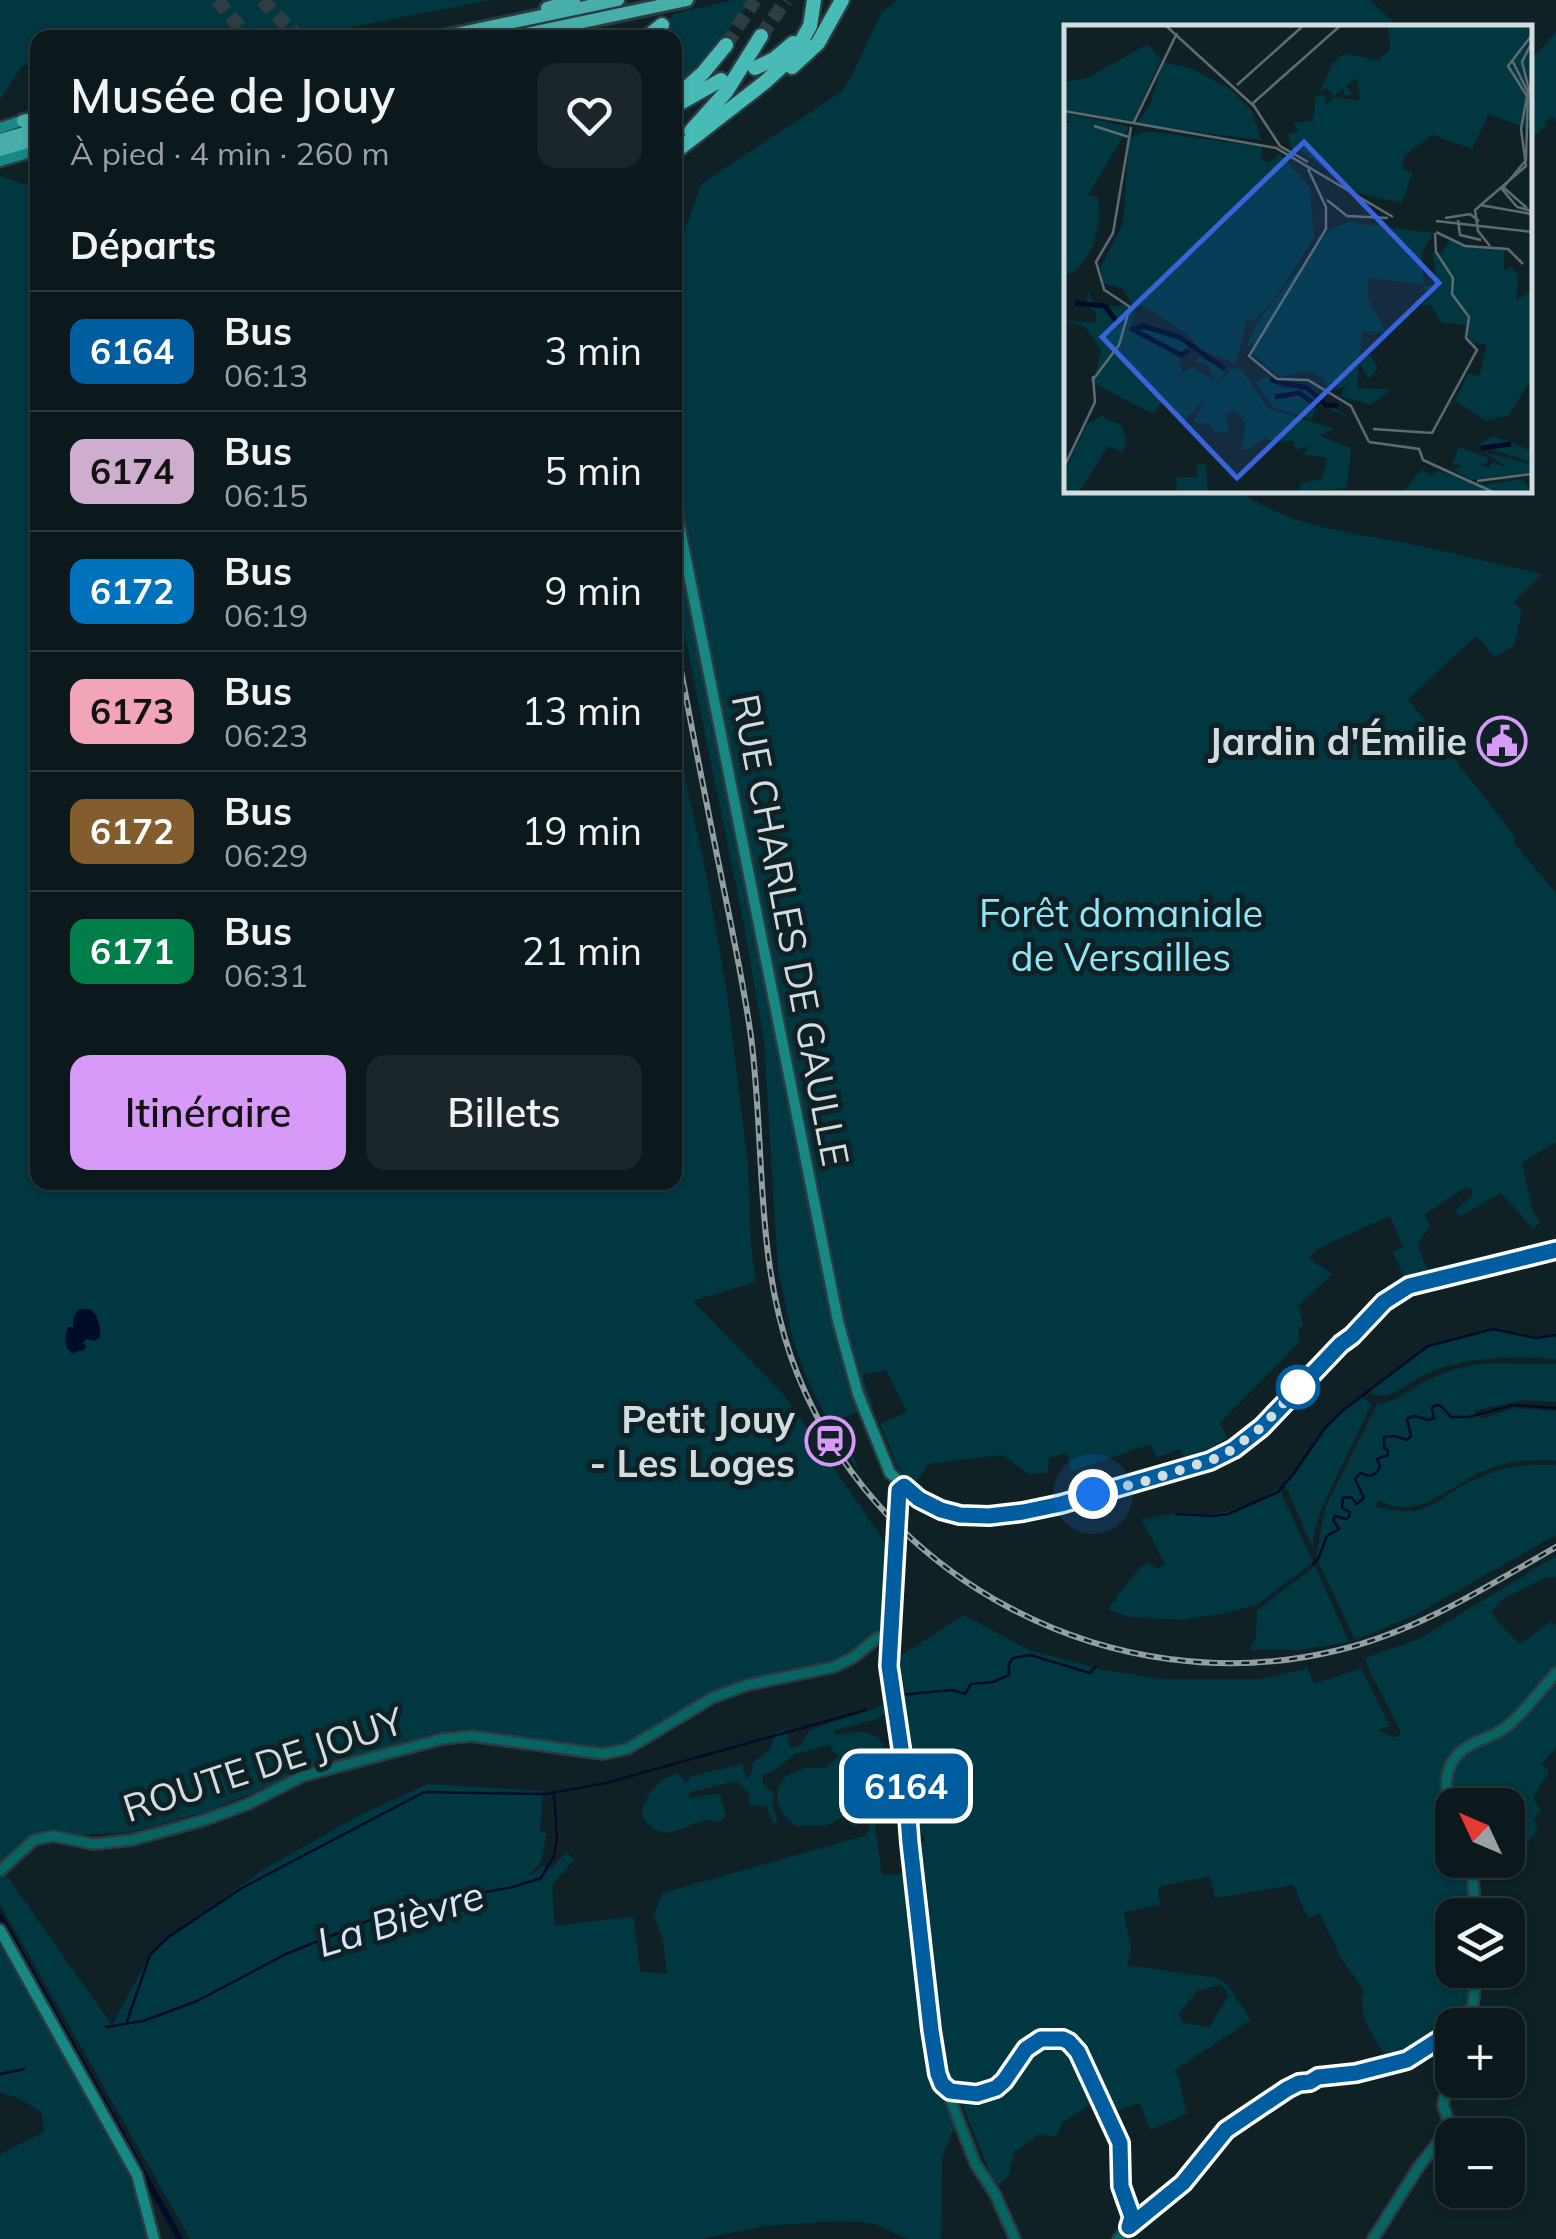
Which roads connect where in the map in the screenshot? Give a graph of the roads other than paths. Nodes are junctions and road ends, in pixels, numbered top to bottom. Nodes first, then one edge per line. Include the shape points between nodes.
1 (574, 0) edge
2 (618, 0) edge
3 (687, 0) edge
4 (806, 0) edge
5 (814, 0) edge
6 (842, 0) edge
7 (527, 18) junction
8 (662, 25) dead end
9 (473, 30) edge
10 (545, 30) edge
11 (656, 30) edge
12 (761, 36) tunnel mouth
13 (726, 45) tunnel mouth
14 (756, 68) dead end
15 (721, 80) dead end
16 (682, 92) edge
17 (682, 102) edge
18 (30, 119) edge
19 (714, 123) junction
20 (0, 128) edge
21 (30, 131) edge
22 (682, 138) edge
23 (0, 140) edge
24 (30, 141) edge
25 (682, 147) edge
26 (0, 150) edge
27 (30, 152) edge
28 (0, 161) edge
29 (682, 539) edge
30 (1556, 1248) edge
31 (901, 1482) junction
32 (890, 1633) junction
33 (1556, 1673) edge
34 (1447, 1788) edge
35 (0, 1871) edge
36 (0, 1930) edge
37 (1435, 2042) edge
38 (950, 2091) junction
39 (1444, 2098) edge
40 (1129, 2227) junction
41 (154, 2239) edge
42 (1016, 2239) edge
43 (1118, 2239) edge
44 (1373, 2239) edge

1 - 7 highway
2 - 7 highway
3 - 10 highway
4 - 14 highway via 794,40
5 - 19 highway via 810,26 792,56
6 - 19 highway via 813,49
7 - 9 highway
8 - 11 highway
12 - 22 highway via 716,105
13 - 16 highway
15 - 17 highway
18 - 20 main road
19 - 25 highway
21 - 23 highway
24 - 26 highway
27 - 28 main road
29 - 31 main road, RUE CHARLES DE GAULLE via 838,1321 871,1429 887,1468
30 - 31 main road via 1382,1298 1278,1411 1210,1461 1069,1502 976,1517 923,1501
31 - 32 street
32 - 35 street, ROUTE DE JOUY via 834,1667 712,1698 628,1749 603,1754 472,1736 442,1739 303,1776 248,1804 132,1840 34,1840
32 - 38 street via 931,2030 938,2074
33 - 34 street via 1508,1727 1455,1757
36 - 41 main road via 140,2183
37 - 40 street via 1407,2060 1287,2089 1226,2130 1183,2183
38 - 40 street via 987,2092 1034,2043 1069,2042 1120,2143
38 - 42 street via 975,2163
39 - 44 street via 1446,2132
40 - 43 street

